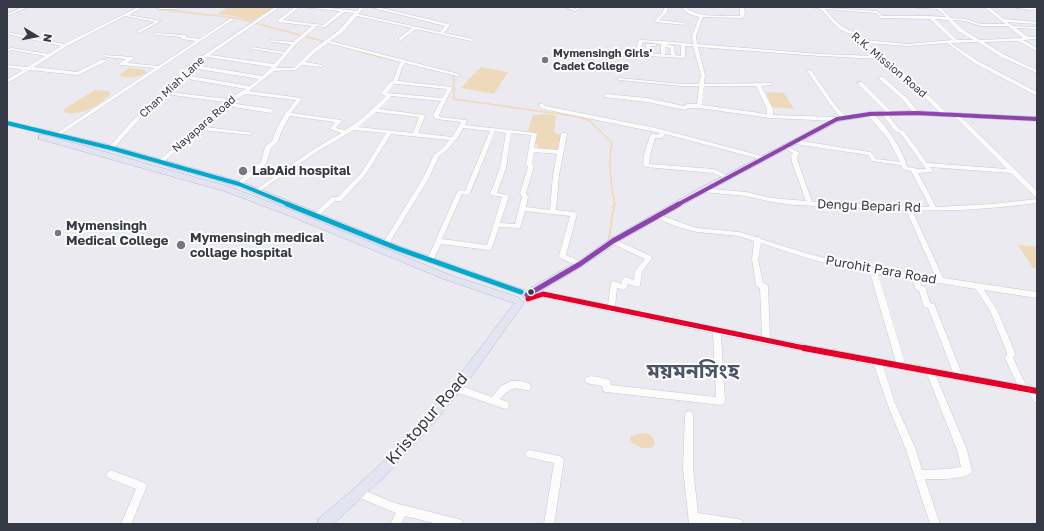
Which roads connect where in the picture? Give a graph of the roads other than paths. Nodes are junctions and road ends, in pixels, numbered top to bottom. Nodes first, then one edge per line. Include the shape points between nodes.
1 (26, 7) edge
2 (140, 7) edge
3 (160, 7) edge
4 (278, 7) edge
5 (298, 7) edge
6 (310, 7) edge
7 (362, 7) edge
8 (372, 7) edge
9 (568, 7) edge
10 (580, 7) edge
11 (666, 7) edge
12 (682, 7) edge
13 (742, 7) edge
14 (813, 7) edge
15 (917, 7) edge
16 (986, 7) edge
17 (1013, 7) edge
18 (1017, 7) edge
19 (177, 8) dead end
20 (822, 8) edge
21 (836, 8) edge
22 (939, 8) edge
23 (1037, 8) edge
24 (344, 10) junction
25 (356, 13) junction
26 (7, 15) edge
27 (124, 15) junction
28 (701, 16) junction
29 (930, 18) junction
30 (948, 18) junction
31 (232, 19) dead end
32 (1004, 20) junction
33 (1024, 21) junction
34 (1037, 23) edge
35 (684, 24) dead end
36 (315, 26) junction
37 (1009, 26) junction
38 (414, 28) junction
39 (1037, 28) edge
40 (139, 32) dead end
41 (7, 33) edge
42 (157, 34) dead end
43 (441, 34) junction
44 (1026, 38) junction
45 (1037, 38) edge
46 (401, 39) dead end
47 (1018, 39) junction
48 (200, 40) junction
49 (471, 40) dead end
50 (272, 41) dead end
51 (863, 41) junction
52 (956, 41) junction
53 (978, 41) junction
54 (328, 42) junction
55 (294, 43) junction
56 (949, 43) junction
57 (663, 44) junction
58 (65, 45) junction
59 (695, 45) junction
60 (683, 46) dead end
61 (252, 48) dead end
62 (1037, 50) edge
63 (7, 51) edge
64 (683, 52) junction
65 (284, 53) junction
66 (697, 53) junction
67 (47, 55) junction
68 (206, 56) junction
69 (663, 56) junction
70 (673, 57) junction
71 (884, 58) junction
72 (635, 59) dead end
73 (404, 62) junction
74 (301, 63) junction
75 (7, 66) edge
76 (191, 66) junction
77 (320, 66) dead end
78 (160, 67) junction
79 (28, 68) junction
80 (274, 68) junction
81 (809, 71) dead end
82 (1037, 72) edge
83 (457, 75) dead end
84 (181, 76) junction
85 (263, 78) junction
86 (881, 78) dead end
87 (619, 79) dead end
88 (7, 82) edge
89 (395, 82) junction
90 (860, 83) dead end
91 (770, 84) dead end
92 (758, 85) junction
93 (701, 86) junction
94 (251, 88) junction
95 (244, 92) junction
96 (165, 93) junction
97 (1037, 94) edge
98 (389, 95) junction
99 (606, 96) dead end
100 (444, 100) junction
101 (227, 102) junction
102 (542, 105) dead end
103 (699, 106) junction
104 (375, 110) junction
105 (271, 111) dead end
106 (887, 113) junction
107 (916, 113) junction
108 (288, 114) junction
109 (870, 114) junction
110 (945, 114) junction
111 (956, 115) junction
112 (770, 116) junction
113 (840, 118) junction
114 (1037, 119) edge
115 (7, 122) edge
116 (462, 126) junction
117 (7, 128) edge
118 (200, 128) junction
119 (353, 128) junction
120 (493, 130) junction
121 (509, 131) junction
122 (346, 132) junction
123 (389, 132) junction
124 (663, 132) junction
125 (58, 134) junction
126 (249, 134) dead end
127 (415, 134) dead end
128 (564, 134) dead end
129 (452, 139) junction
130 (795, 142) junction
131 (785, 147) junction
132 (111, 148) junction
133 (533, 150) junction
134 (560, 152) junction
135 (764, 158) junction
136 (160, 162) junction
137 (904, 164) junction
138 (926, 166) junction
139 (914, 171) junction
140 (1012, 171) junction
141 (727, 177) junction
142 (239, 184) junction
143 (703, 190) junction
144 (257, 191) junction
145 (1037, 195) edge
146 (1037, 201) edge
147 (810, 204) junction
148 (908, 208) junction
149 (522, 209) junction
150 (934, 209) junction
151 (553, 212) junction
152 (316, 215) junction
153 (658, 216) junction
154 (497, 225) junction
155 (758, 239) junction
156 (438, 242) junction
157 (613, 242) junction
158 (386, 243) junction
159 (430, 260) junction
160 (580, 264) junction
161 (873, 270) junction
162 (915, 277) junction
163 (941, 281) junction
164 (978, 286) junction
165 (1037, 296) edge
166 (522, 298) junction
167 (611, 310) junction
168 (718, 331) junction
169 (766, 341) junction
170 (878, 363) junction
171 (902, 367) junction
172 (930, 372) junction
173 (959, 377) junction
174 (589, 380) dead end
175 (527, 387) dead end
176 (456, 388) junction
177 (1031, 390) edge
178 (1037, 399) edge
179 (493, 401) junction
180 (505, 405) dead end
181 (689, 415) dead end
182 (530, 454) dead end
183 (111, 475) dead end
184 (919, 475) junction
185 (358, 493) junction
186 (403, 510) junction
187 (694, 521) edge
188 (435, 522) edge
189 (126, 524) edge
190 (322, 524) edge
191 (395, 524) edge
192 (458, 524) edge
193 (549, 524) edge
194 (738, 524) edge
195 (935, 524) edge

1 - 26 street
2 - 27 street
3 - 19 street
4 - 68 street, Chan Miah Lane
5 - 36 street via 279,21
6 - 24 street
7 - 25 street
8 - 43 street via 448,25
9 - 10 street via 575,10
11 - 35 street via 664,14 656,21
12 - 28 street via 690,14
13 - 28 street via 742,17
14 - 20 street
15 - 22 street
16 - 32 street
17 - 18 street
18 - 23 street
18 - 33 street
20 - 21 street
20 - 51 street, R.K. Mission Road via 835,23 856,34
21 - 29 street via 877,12 881,17
22 - 30 street
24 - 25 street
24 - 36 street via 324,26
25 - 38 street
25 - 54 street
27 - 40 street via 159,21
27 - 58 street
28 - 59 street via 694,36
29 - 30 street
29 - 52 street
30 - 37 street via 981,25
30 - 53 street via 956,28
31 - 48 street
32 - 33 street
32 - 37 street
33 - 34 street
36 - 55 street, Nayapara Road
37 - 39 street
37 - 44 street
38 - 43 street
38 - 46 street
41 - 58 street
42 - 48 street
43 - 49 street
44 - 45 street
44 - 47 street
47 - 53 street
47 - 62 street
48 - 78 street
50 - 55 street
51 - 56 street via 908,45
51 - 71 street, R.K. Mission Road via 872,52
52 - 53 street
52 - 56 street
53 - 82 street
54 - 73 street
54 - 74 street
55 - 65 street, Nayapara Road
56 - 97 street via 976,62
57 - 59 street
57 - 69 street
57 - 69 street via 648,44 647,55
57 - 70 street via 672,47
57 - 72 street via 641,41
58 - 67 street
59 - 66 street
59 - 71 street
60 - 64 street
61 - 65 street
63 - 67 street via 11,49
64 - 66 street
64 - 70 street via 683,57
65 - 80 street, Nayapara Road
66 - 93 street via 703,75
67 - 79 street
68 - 76 street, Chan Miah Lane
68 - 80 street
69 - 70 street
71 - 110 street, R.K. Mission Road
73 - 83 street
73 - 89 street
74 - 77 street
74 - 80 street via 294,69
75 - 79 street
76 - 84 street, Chan Miah Lane
76 - 85 street
78 - 79 street via 122,64 131,58 105,58 78,74
78 - 125 street
79 - 88 street
80 - 85 street, Nayapara Road
81 - 113 street
84 - 94 street
84 - 96 street, Chan Miah Lane
85 - 94 street, Nayapara Road
86 - 107 street via 905,99
87 - 93 street
89 - 98 street via 383,94
89 - 100 street via 450,88
90 - 106 street
91 - 92 street
92 - 93 street
92 - 112 street via 770,108
93 - 103 street
94 - 95 street, Nayapara Road
95 - 101 street, Nayapara Road
95 - 108 street via 299,99
96 - 101 street
96 - 132 street, Chan Miah Lane
98 - 100 street
98 - 104 street
99 - 103 street via 647,100 685,108
100 - 116 street via 436,116 464,121
101 - 105 street
101 - 118 street, Nayapara Road
102 - 124 street
103 - 112 street
104 - 119 street
104 - 127 street via 422,116
106 - 107 main road
106 - 109 main road
106 - 138 street
107 - 110 main road
108 - 122 street via 339,121 333,129
108 - 142 street via 275,142 268,147 264,163
109 - 113 main road
109 - 137 street via 890,138 902,156
110 - 111 main road
111 - 114 main road
111 - 140 street
112 - 113 street
113 - 130 main road
115 - 125 main road
116 - 120 street
116 - 129 street
117 - 166 main road via 227,189 447,277
118 - 126 street
118 - 136 street, Nayapara Road
119 - 122 street
119 - 123 street
120 - 121 street
120 - 156 street via 467,193 460,192
121 - 133 street via 534,134
121 - 154 street via 503,168 493,194 506,196
122 - 144 street
123 - 129 street
123 - 152 street via 364,172 339,200 334,198
124 - 135 street
124 - 141 street via 660,138 653,136 646,166 714,171
125 - 132 main road
128 - 134 street
129 - 158 street via 437,155 426,178
130 - 131 main road
130 - 137 street via 870,154 874,160
131 - 135 main road
131 - 147 street via 797,153 794,156 795,162
132 - 136 main road
133 - 134 street
133 - 149 street
134 - 151 street
135 - 141 main road
136 - 142 main road
137 - 139 street via 906,168
138 - 139 street via 930,171
138 - 140 street
139 - 150 street
140 - 145 street
141 - 143 main road
142 - 144 main road
143 - 147 street, Dengu Bepari Rd
143 - 153 main road
144 - 152 main road
146 - 150 street, Dengu Bepari Rd
147 - 148 street, Dengu Bepari Rd
148 - 150 street, Dengu Bepari Rd
148 - 163 street
149 - 151 street
149 - 154 street via 518,226
151 - 160 street via 574,214 562,256
152 - 158 main road
153 - 155 street, Purohit Para Road via 697,230 739,234
153 - 157 main road
154 - 156 street via 489,248
155 - 161 street, Purohit Para Road via 801,254
155 - 169 street via 755,259 760,285 764,286
156 - 159 street
157 - 160 main road
157 - 167 street via 649,258 639,271 637,284 626,280 623,287 614,284
158 - 159 main road
159 - 166 main road
160 - 166 main road
161 - 162 street, Purohit Para Road
161 - 171 street
162 - 163 street, Purohit Para Road
162 - 173 street via 927,305 931,306
163 - 164 street, Purohit Para Road
164 - 165 street, Purohit Para Road
164 - 177 street via 993,310 1010,350 1009,358
166 - 167 street via 543,294
166 - 176 main road, Kristopur Road
167 - 168 street
168 - 169 street
168 - 174 street via 721,401 606,388 607,383
169 - 170 street
170 - 171 street
170 - 184 street
171 - 172 street
172 - 173 street
172 - 184 street via 962,450 967,471
173 - 177 street
175 - 179 street via 511,384
176 - 179 street
176 - 185 main road, Kristopur Road via 380,473
177 - 178 street
179 - 180 street
181 - 187 street via 688,468
182 - 193 street via 558,460
183 - 189 street via 142,486
184 - 195 street
185 - 186 street
185 - 190 main road, Kristopur Road
186 - 188 street
186 - 191 street
187 - 194 street
188 - 192 street

